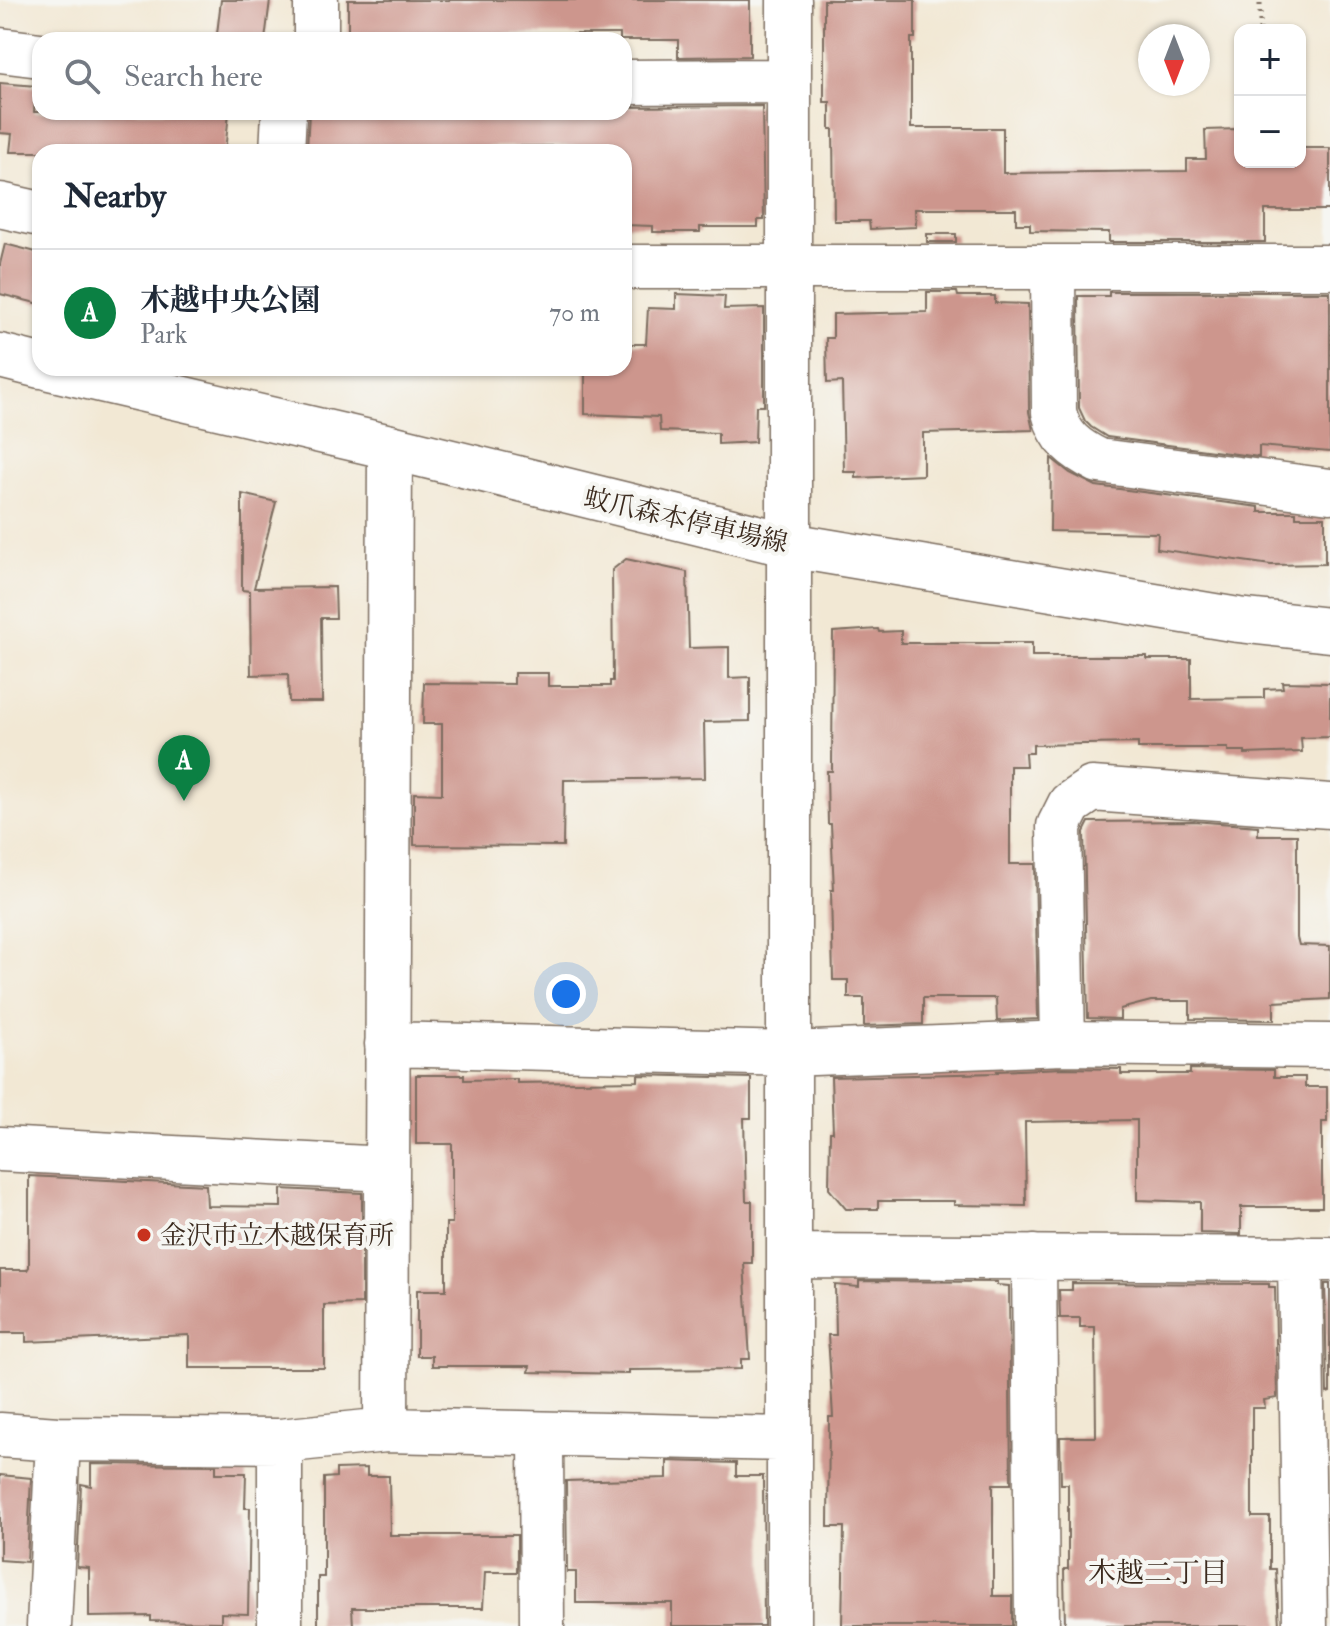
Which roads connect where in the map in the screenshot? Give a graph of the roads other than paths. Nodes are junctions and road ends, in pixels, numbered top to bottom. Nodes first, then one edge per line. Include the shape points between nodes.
1 (316, 0) edge
2 (789, 0) edge
3 (316, 32) edge
4 (0, 50) edge
5 (32, 54) edge
6 (789, 81) junction
7 (632, 82) edge
8 (284, 120) edge
9 (282, 144) edge
10 (0, 205) edge
11 (32, 212) edge
12 (632, 267) edge
13 (789, 267) junction
14 (1053, 267) junction
15 (1330, 267) edge
16 (0, 356) edge
17 (32, 364) edge
18 (84, 376) edge
19 (390, 447) junction
20 (1330, 491) edge
21 (789, 545) junction
22 (1330, 630) edge
23 (1330, 806) edge
24 (1063, 1043) junction
25 (387, 1044) junction
26 (1330, 1046) edge
27 (789, 1054) junction
28 (0, 1149) edge
29 (387, 1169) junction
30 (789, 1256) junction
31 (1034, 1257) junction
32 (1315, 1258) edge
33 (386, 1430) junction
34 (541, 1434) junction
35 (0, 1435) edge
36 (58, 1439) junction
37 (789, 1439) junction
38 (280, 1441) junction
39 (49, 1626) edge
40 (280, 1626) edge
41 (542, 1626) edge
42 (789, 1626) edge
43 (1037, 1626) edge
44 (1305, 1626) edge

1 - 3 street
2 - 6 street
4 - 5 street
6 - 7 street
6 - 13 street
8 - 9 street
10 - 11 street
12 - 13 street
13 - 14 street
13 - 21 street
14 - 15 street
14 - 20 street via 1054,412 1068,442 1099,461
16 - 17 street
18 - 19 street, 蚊爪森本停車場線
19 - 21 street, 蚊爪森本停車場線
19 - 25 street
21 - 22 street, 蚊爪森本停車場線 via 1238,620
21 - 27 street
23 - 24 street via 1092,789 1070,804 1059,826
24 - 26 street
24 - 27 street
25 - 27 street
25 - 29 street
27 - 30 street
28 - 29 street
29 - 33 street
30 - 31 street
30 - 37 street
31 - 32 street
31 - 43 street
32 - 44 street
33 - 34 street
33 - 38 street
34 - 37 street
34 - 41 street
35 - 36 street
36 - 38 street
36 - 39 street
37 - 42 street
38 - 40 street

